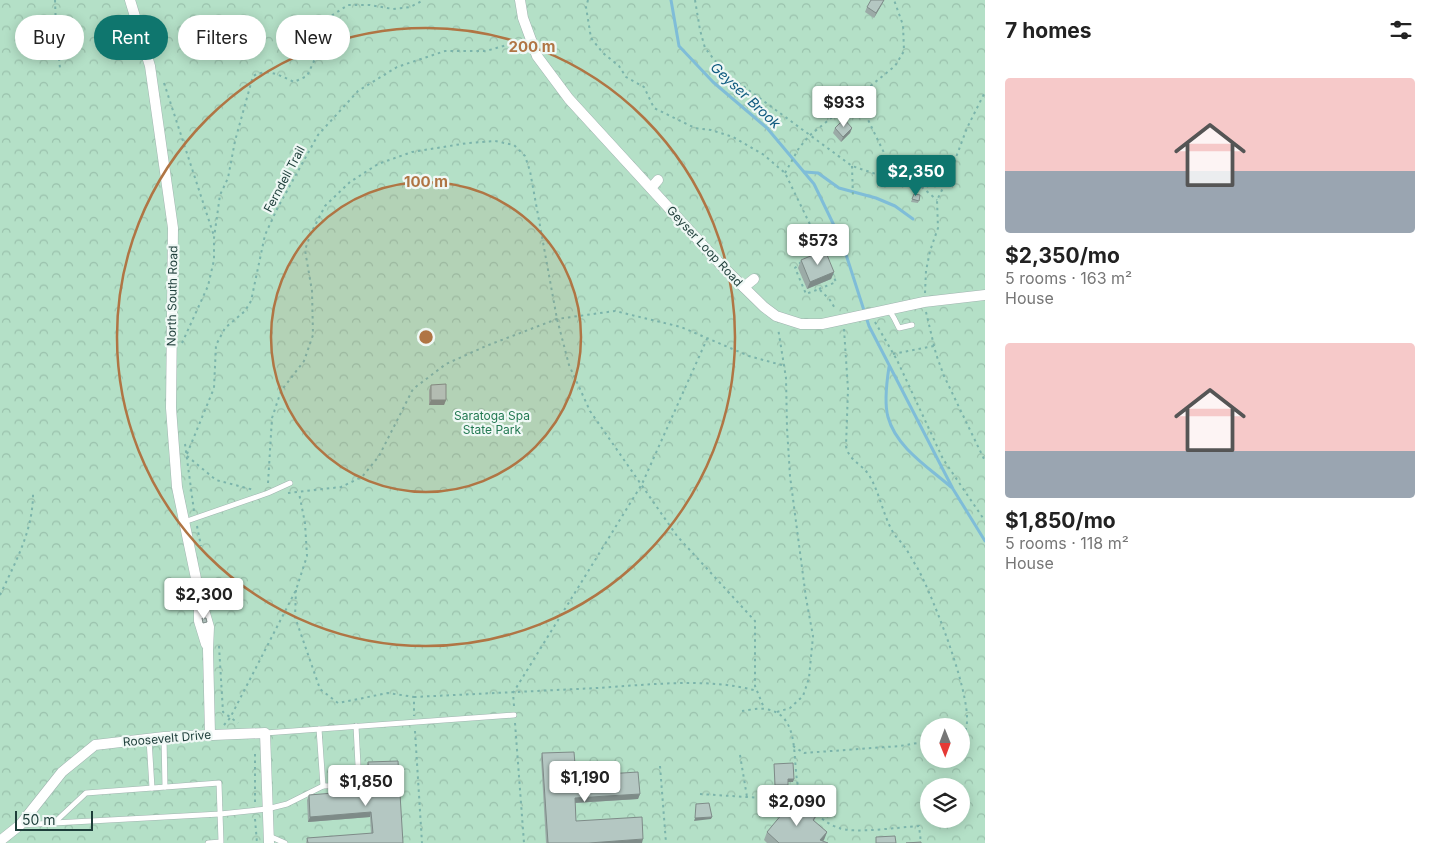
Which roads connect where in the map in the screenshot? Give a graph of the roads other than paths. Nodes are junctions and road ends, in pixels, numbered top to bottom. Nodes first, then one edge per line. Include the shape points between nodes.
1 (130, 0) edge
2 (520, 0) edge
3 (658, 180) dead end
4 (650, 188) junction
5 (754, 279) dead end
6 (744, 287) junction
7 (985, 294) edge
8 (888, 310) junction
9 (912, 325) dead end
10 (290, 483) dead end
11 (184, 522) junction
12 (515, 718) road end
13 (356, 726) junction
14 (319, 729) junction
15 (265, 733) junction
16 (210, 734) junction
17 (164, 737) junction
18 (149, 738) junction
19 (323, 786) junction
20 (166, 787) junction
21 (152, 788) junction
22 (268, 809) junction
23 (220, 814) junction
24 (54, 823) junction
25 (20, 825) junction
26 (269, 839) edge
27 (3, 841) edge
28 (208, 843) edge
29 (285, 843) edge

1 - 11 street, North South Road via 150,66 173,228 170,396 177,487
2 - 4 street, Geyser Loop Road via 537,56 569,100
3 - 4 street
4 - 6 street, Geyser Loop Road
5 - 6 street
6 - 8 street, Geyser Loop Road via 776,316 802,324 822,324
7 - 8 street, Geyser Loop Road
8 - 9 lane via 899,328
10 - 11 lane
11 - 16 street, North South Road via 199,593 199,621 208,650
12 - 13 lane
13 - 14 lane
13 - 19 lane via 358,785
14 - 15 lane
14 - 19 lane
15 - 16 street, Roosevelt Drive
15 - 22 street
16 - 17 street, Roosevelt Drive
17 - 18 street, Roosevelt Drive
17 - 20 lane
18 - 21 lane
18 - 25 street, Roosevelt Drive via 95,745 62,772
19 - 22 lane via 287,804
20 - 21 lane
20 - 23 lane via 219,784
21 - 24 lane via 86,793
22 - 23 lane
22 - 26 street
23 - 24 lane
23 - 28 lane via 221,842
24 - 25 lane
25 - 27 street, Roosevelt Drive
26 - 29 lane

